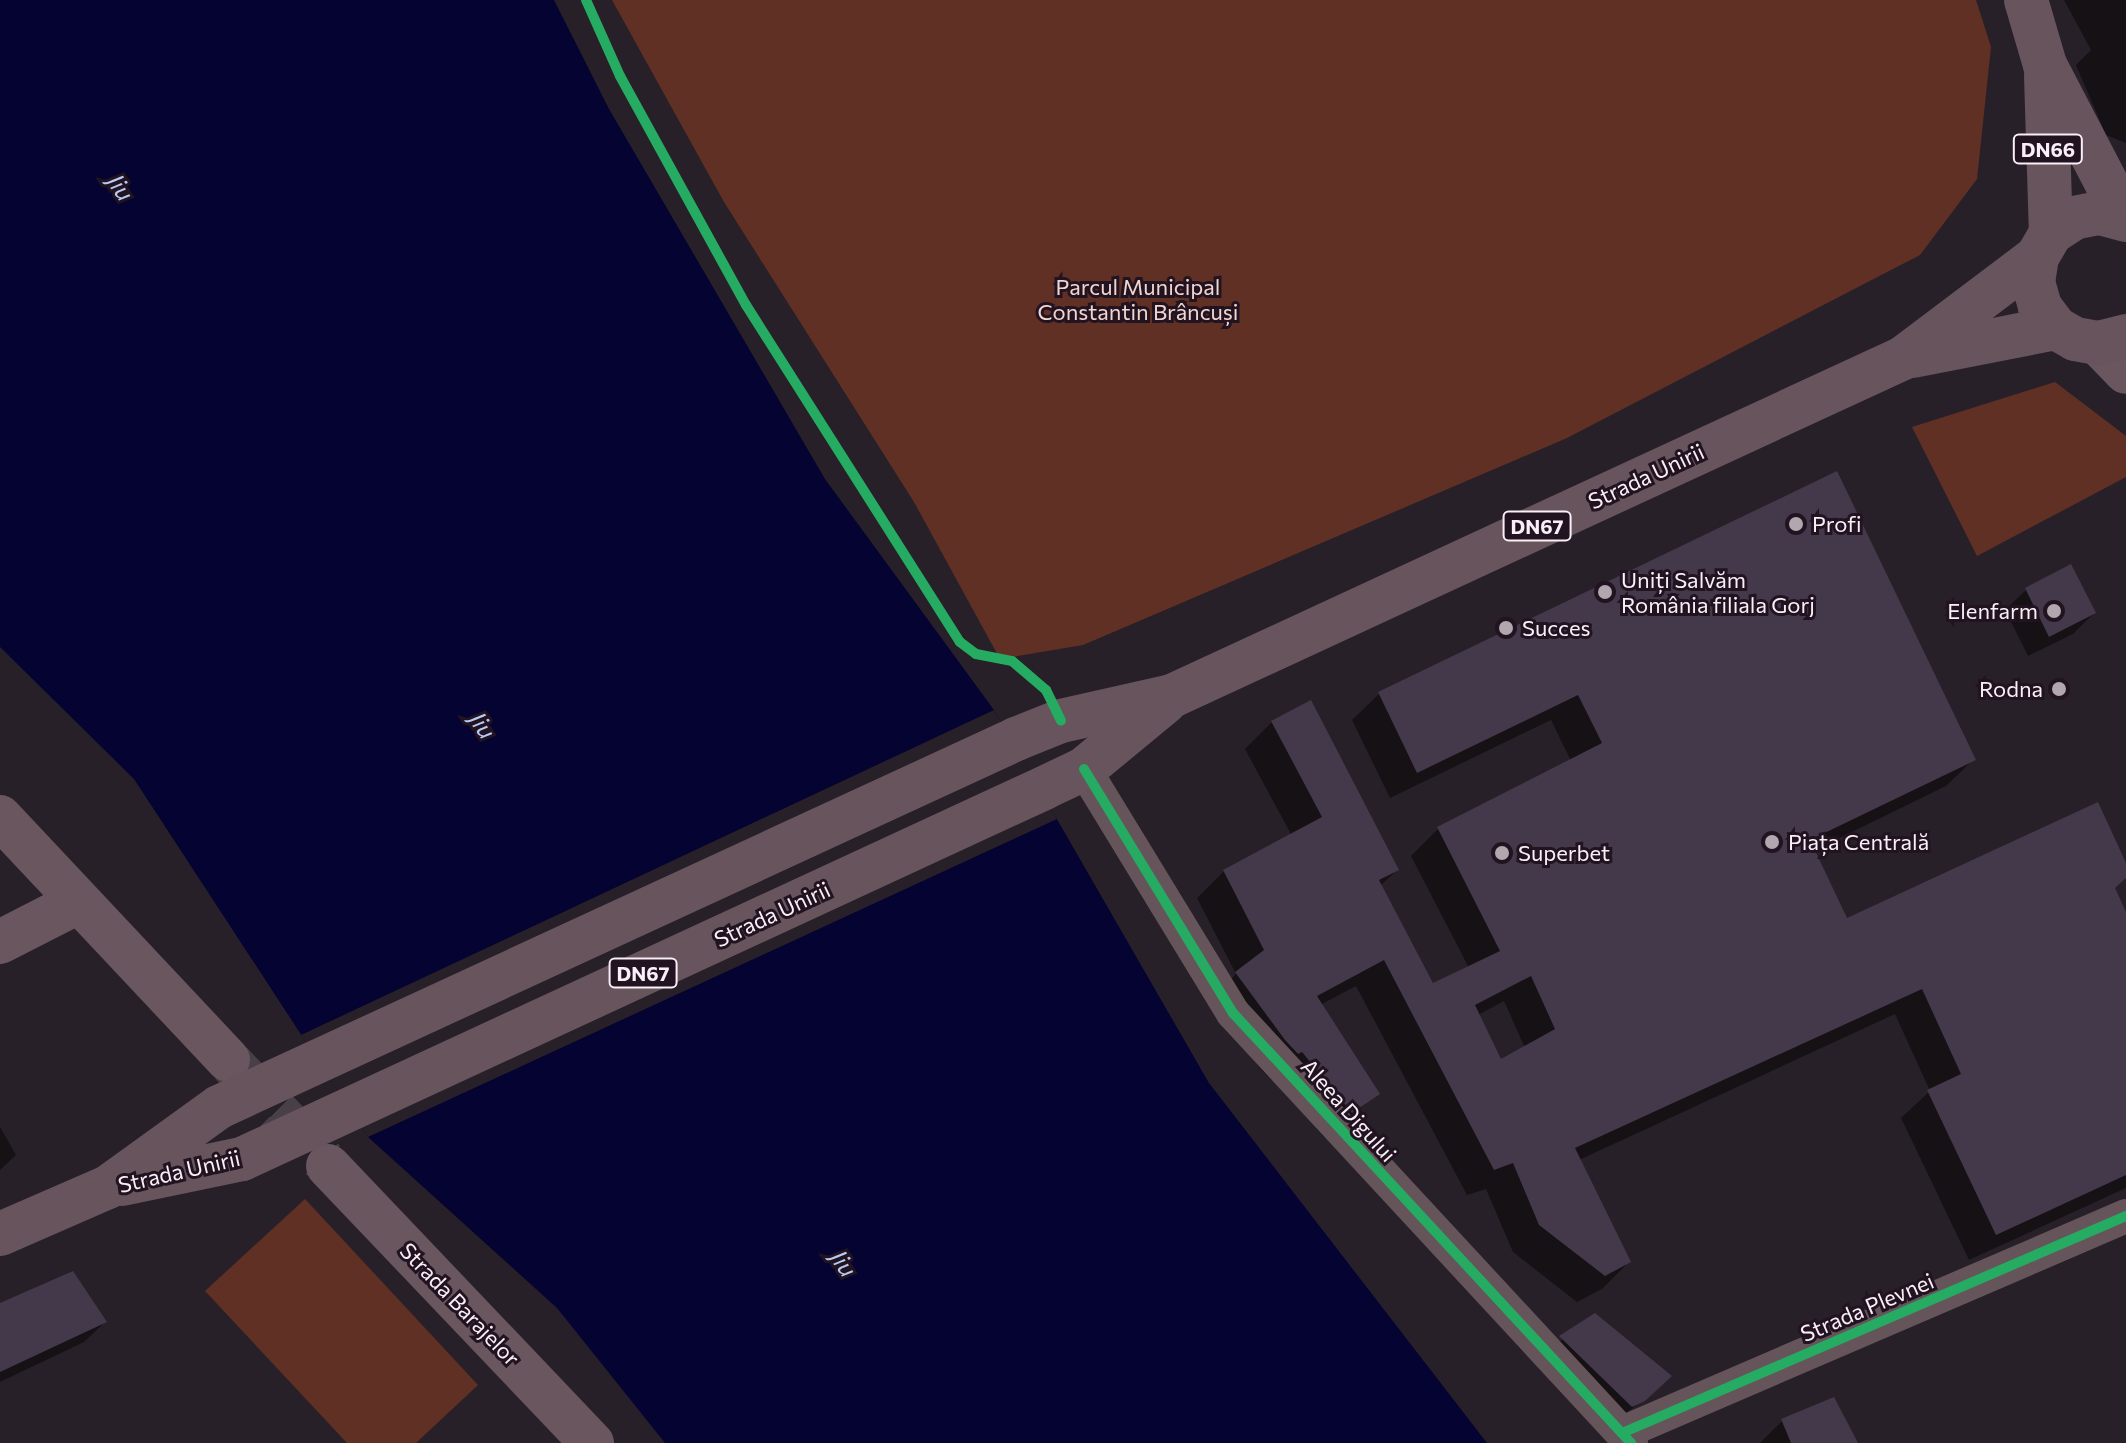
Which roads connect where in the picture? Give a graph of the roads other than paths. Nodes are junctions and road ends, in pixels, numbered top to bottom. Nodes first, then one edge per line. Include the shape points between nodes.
1 (2026, 0) edge
2 (2045, 65) junction
3 (2126, 219) edge
4 (2044, 245) junction
5 (2056, 328) junction
6 (2117, 350) edge
7 (1903, 358) junction
8 (1172, 696) junction
9 (1084, 769) junction
10 (0, 817) edge
11 (78, 902) junction
12 (0, 942) edge
13 (228, 1060) tunnel mouth
14 (328, 1166) tunnel mouth
15 (108, 1187) junction
16 (2126, 1216) edge
17 (0, 1234) edge
18 (1626, 1438) edge
19 (592, 1443) edge

1 - 2 main road, DN66
2 - 3 main road, DN66
2 - 4 main road, DN66
3 - 4 main road, Strada Unirii via 2099,213 2074,218
4 - 5 main road via 2036,295
4 - 7 main road, Strada Unirii / DN67
5 - 6 main road
5 - 7 main road, Strada Unirii / DN67
7 - 8 main road, Strada Unirii / DN67
8 - 9 main road, Strada Unirii / DN67
8 - 15 main road, Strada Unirii / DN67, bridge via 1061,721 1016,739 219,1107
9 - 15 main road, Strada Unirii / DN67, bridge via 242,1159
9 - 18 street, Aleea Digului via 1233,1013
10 - 11 main road
11 - 12 main road
11 - 13 main road
14 - 19 main road, Strada Barajelor
15 - 17 main road, DN67
16 - 18 street, Strada Plevnei

